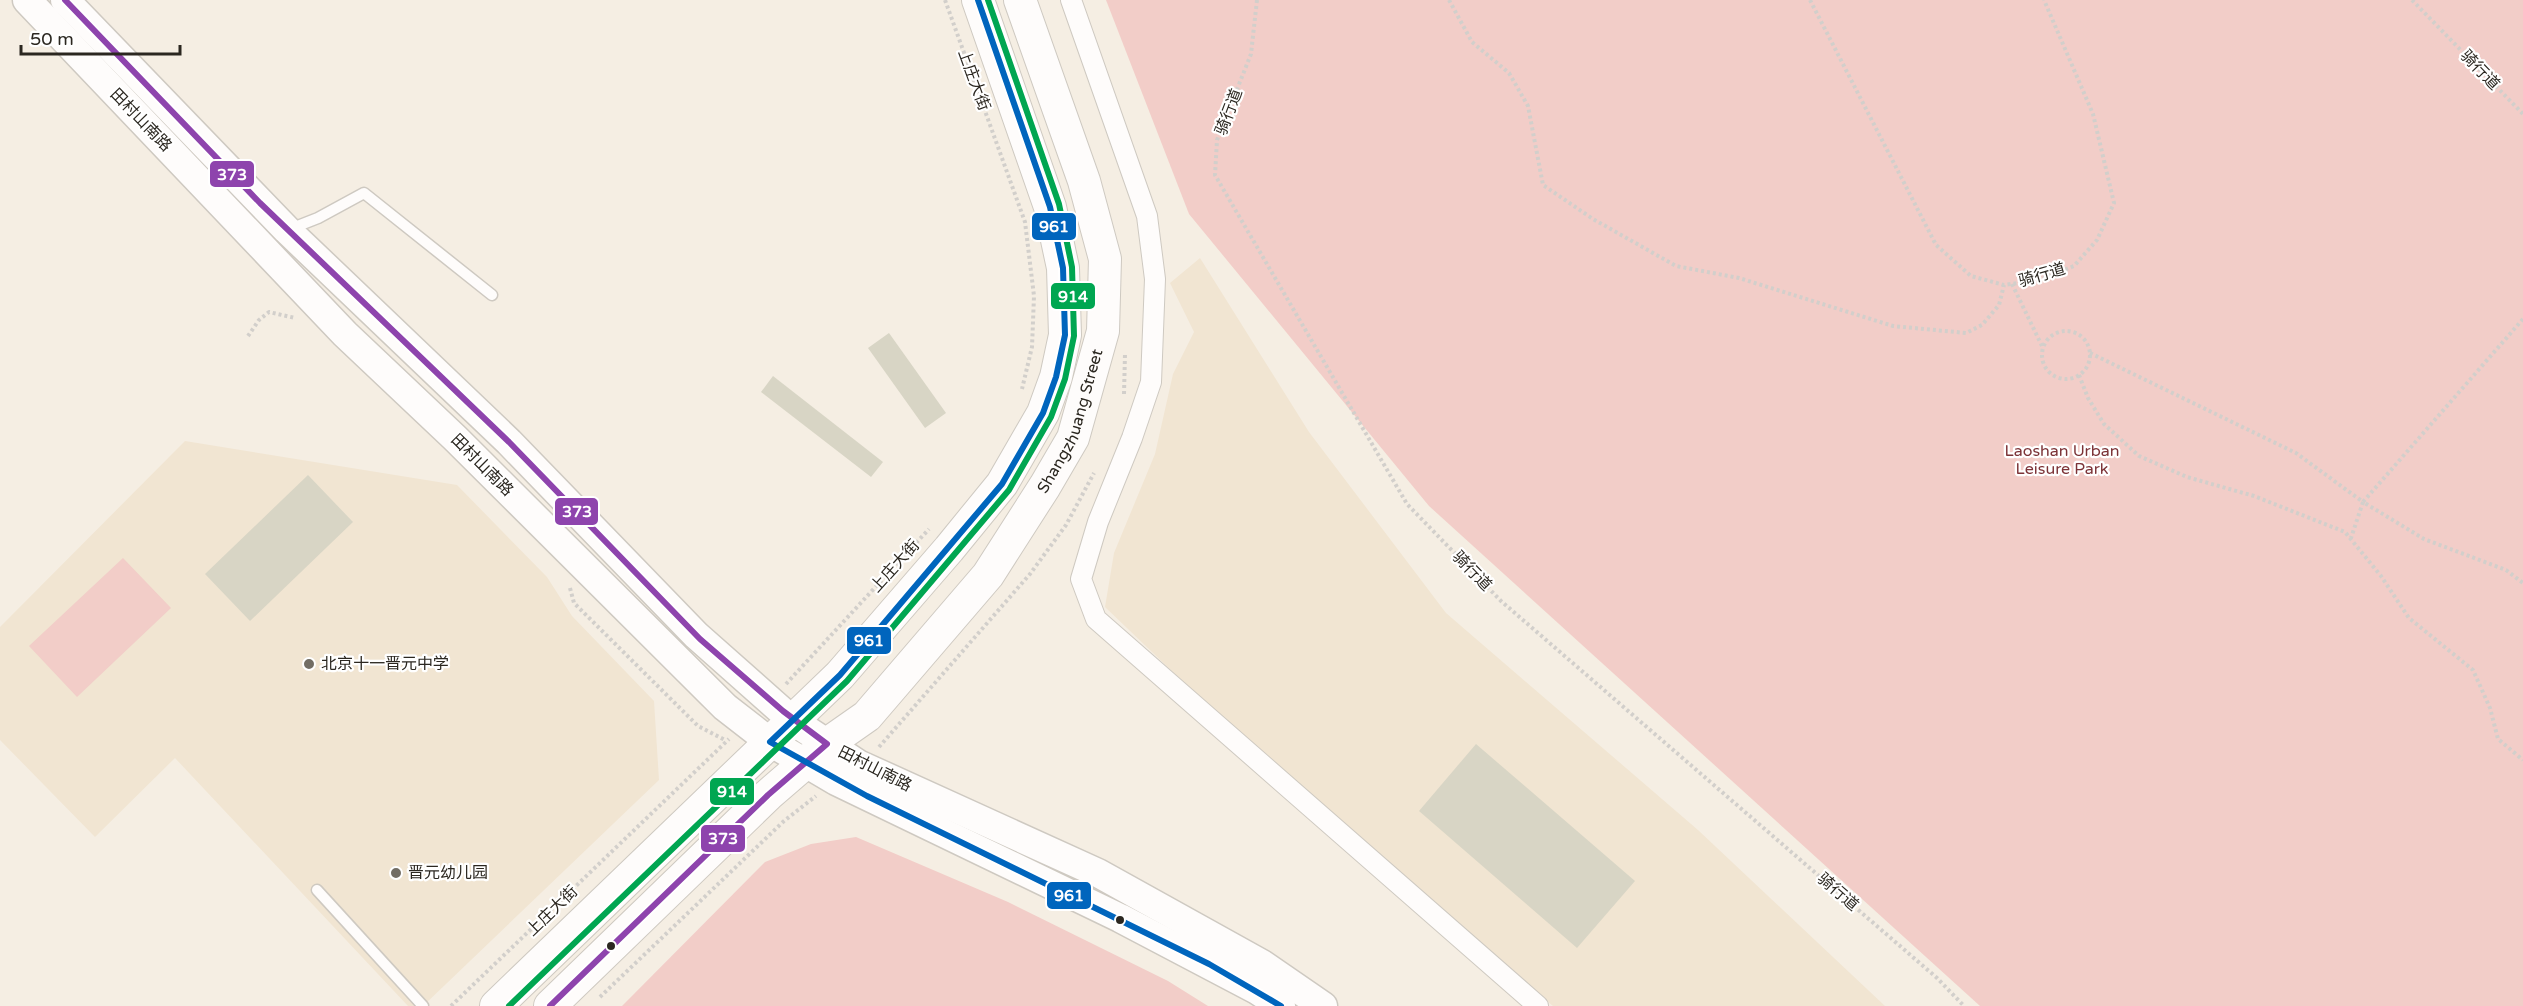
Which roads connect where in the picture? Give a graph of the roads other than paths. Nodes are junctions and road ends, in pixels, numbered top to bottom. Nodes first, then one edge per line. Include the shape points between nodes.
1 (27, 0) edge
2 (65, 0) edge
3 (978, 0) edge
4 (1020, 0) edge
5 (1071, 0) edge
6 (287, 230) junction
7 (492, 295) dead end
8 (793, 721) junction
9 (770, 742) junction
10 (815, 753) junction
11 (317, 890) dead end
12 (423, 1006) edge
13 (496, 1006) edge
14 (550, 1006) edge
15 (1281, 1006) edge
16 (1323, 1006) edge
17 (1538, 1006) edge

1 - 9 main road, 田村山南路 via 345,334 725,707
2 - 6 main road, 田村山南路
3 - 8 main road, Shangzhuang Street via 1050,207 1063,268 1065,335 1056,377 1043,413 1002,484 840,675
4 - 10 main road, Shangzhuang Street via 1081,171 1105,259 1103,331 1072,438 988,575 867,716
5 - 17 street via 1147,216 1155,279 1150,382 1081,579 1096,619
6 - 7 lane via 364,193
6 - 8 main road, 田村山南路 via 509,442 696,635
8 - 9 main road, 上庄大街
8 - 10 main road, 田村山南路
9 - 10 main road, 田村山南路
9 - 13 main road, 上庄大街
10 - 14 main road
10 - 15 main road, 田村山南路 via 836,781 1120,918
10 - 16 main road, 田村山南路 via 858,764 1098,873 1262,964
11 - 12 lane

